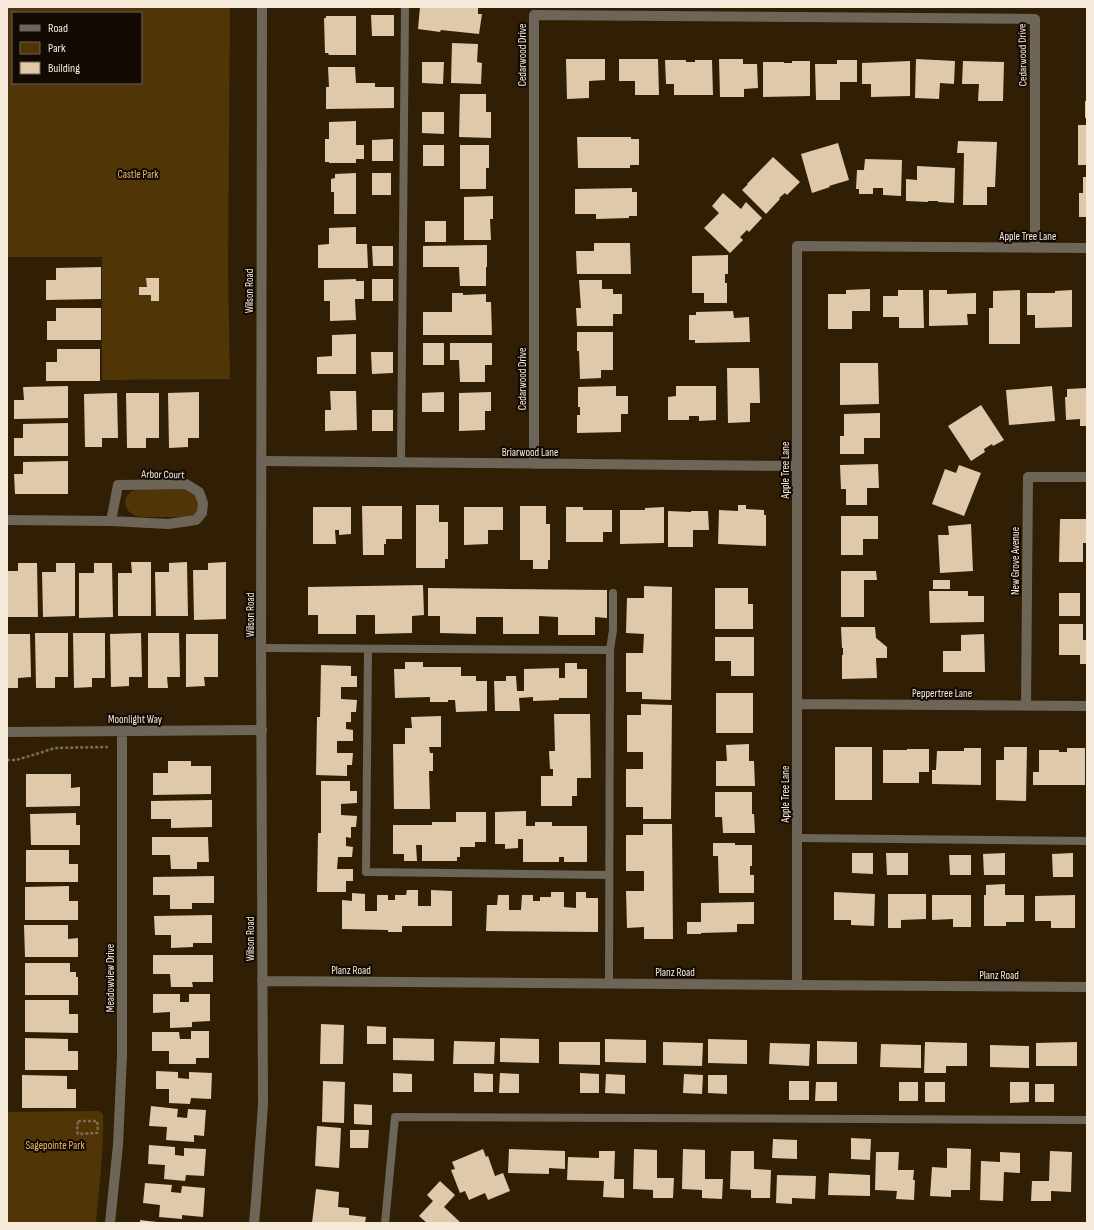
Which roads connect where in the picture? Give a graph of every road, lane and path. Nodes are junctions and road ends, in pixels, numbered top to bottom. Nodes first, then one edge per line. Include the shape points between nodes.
1 (262, 7) edge
2 (405, 7) edge
3 (1035, 248) junction
4 (1087, 248) edge
5 (262, 461) junction
6 (401, 462) junction
7 (534, 464) junction
8 (797, 466) junction
9 (1087, 477) edge
10 (7, 520) edge
11 (111, 522) junction
12 (613, 593) dead end
13 (262, 648) junction
14 (368, 650) junction
15 (610, 650) junction
16 (797, 704) junction
17 (1026, 706) junction
18 (1087, 706) edge
19 (262, 730) junction
20 (7, 732) edge
21 (122, 732) junction
22 (122, 747) junction
23 (7, 760) edge
24 (797, 838) junction
25 (1087, 841) edge
26 (608, 875) junction
27 (262, 981) junction
28 (609, 984) junction
29 (797, 985) junction
30 (1087, 988) edge
31 (1087, 1120) edge
32 (78, 1121) joint
33 (110, 1223) edge
34 (254, 1223) edge
35 (385, 1223) edge

1 - 5 street, Wilson Road
2 - 6 lane
3 - 4 street, Apple Tree Lane
3 - 7 street, Cedarwood Drive via 1035,19 534,15
3 - 8 street, Apple Tree Lane via 797,246
5 - 6 street, Briarwood Lane
5 - 13 street, Wilson Road
6 - 7 street, Briarwood Lane
7 - 8 street, Briarwood Lane
8 - 16 street, Apple Tree Lane
9 - 17 street, New Grove Avenue via 1028,476
10 - 11 street, Arbor Court
11 - 11 street, Arbor Court via 118,485 186,484 199,492 203,503 202,513 196,520 168,524
12 - 15 lane
13 - 14 lane
13 - 19 street, Wilson Road
14 - 15 lane
14 - 26 lane via 366,872
15 - 26 lane
16 - 17 street, Peppertree Lane
16 - 24 street, Apple Tree Lane
17 - 18 street, Peppertree Lane
19 - 21 street, Moonlight Way
19 - 27 street, Wilson Road
20 - 21 street, Moonlight Way
21 - 22 street, Meadowview Drive
22 - 23 path via 55,748 33,756
22 - 33 street, Meadowview Drive via 122,1056 118,1145
24 - 25 lane
24 - 29 street, Apple Tree Lane
26 - 28 lane
27 - 28 street, Planz Road
27 - 34 street, Wilson Road via 263,1105
28 - 29 street, Planz Road
29 - 30 street, Planz Road
31 - 35 lane via 395,1117
32 - 32 path via 97,1121 97,1133 78,1134

